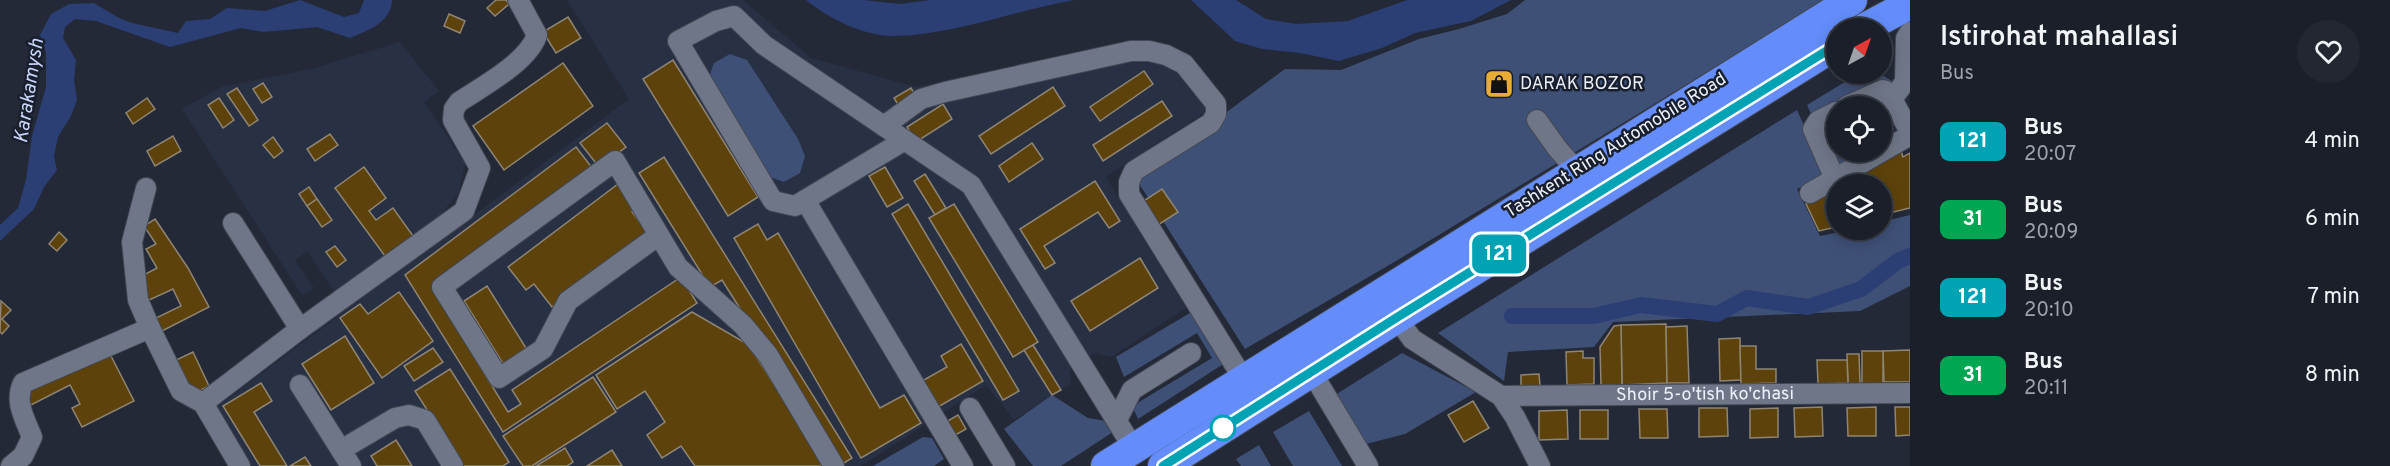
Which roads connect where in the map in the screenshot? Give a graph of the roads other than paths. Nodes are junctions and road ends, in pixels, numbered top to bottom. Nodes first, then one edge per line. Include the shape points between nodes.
1 (518, 0) edge
2 (1851, 0) edge
3 (1907, 16) edge
4 (1892, 20) edge
5 (1826, 51) edge
6 (1870, 96) edge
7 (1890, 96) edge
8 (1893, 99) joint
9 (1826, 117) edge
10 (1537, 120) dead end
11 (884, 126) junction
12 (905, 140) junction
13 (1826, 159) edge
14 (1577, 171) junction
15 (1844, 174) edge
16 (1826, 184) edge
17 (146, 188) dead end
18 (1810, 193) dead end
19 (805, 200) junction
20 (233, 223) dead end
21 (659, 235) junction
22 (1396, 318) junction
23 (150, 328) junction
24 (300, 329) junction
25 (1191, 352) dead end
26 (1311, 371) junction
27 (1244, 380) junction
28 (300, 386) dead end
29 (1910, 393) edge
30 (1501, 396) junction
31 (203, 403) junction
32 (970, 408) dead end
33 (1117, 420) junction
34 (1134, 449) junction
35 (346, 458) edge
36 (960, 465) edge
37 (11, 466) edge
38 (240, 466) edge
39 (453, 466) edge
40 (834, 466) edge
41 (1005, 466) edge
42 (1106, 466) edge
43 (1163, 466) edge
44 (1368, 466) edge
45 (1540, 466) edge

1 - 24 street via 537,35 534,45 525,56 459,102 454,110 453,120 480,168 464,211
2 - 14 highway, Tashkent Ring Automobile Road
3 - 4 highway
3 - 8 street via 1905,82
5 - 22 highway, Tashkent Ring Automobile Road
6 - 7 street via 1883,90
8 - 15 street via 1910,132 1907,137
9 - 13 street via 1813,129
10 - 14 street
11 - 12 street
11 - 19 street via 764,45 734,16 678,41 773,201 795,206
11 - 27 street via 921,99 937,94 1131,51 1166,55 1184,64 1216,104 1216,114 1211,123 1134,171 1129,194
12 - 19 street
12 - 33 street via 971,185
14 - 27 highway, Tashkent Ring Automobile Road
16 - 18 street
17 - 23 street via 132,242 138,300
19 - 36 street
20 - 24 street
21 - 21 street via 615,161 442,286 499,378 543,349 568,301
21 - 40 street via 678,267 743,325 768,355
22 - 26 highway, Tashkent Ring Automobile Road
22 - 30 street via 1412,339
23 - 31 street via 181,391
23 - 37 street via 23,383 18,402 32,437 23,456
24 - 31 street
25 - 33 street via 1132,390
26 - 43 highway, Tashkent Ring Automobile Road
26 - 44 street
27 - 34 highway, Tashkent Ring Automobile Road
28 - 35 street
29 - 30 street, Shoir 5-o'tish ko'chasi
30 - 45 street
31 - 38 street
32 - 41 street
33 - 34 street
34 - 42 highway, Tashkent Ring Automobile Road
35 - 39 street via 395,418 409,415 424,420

